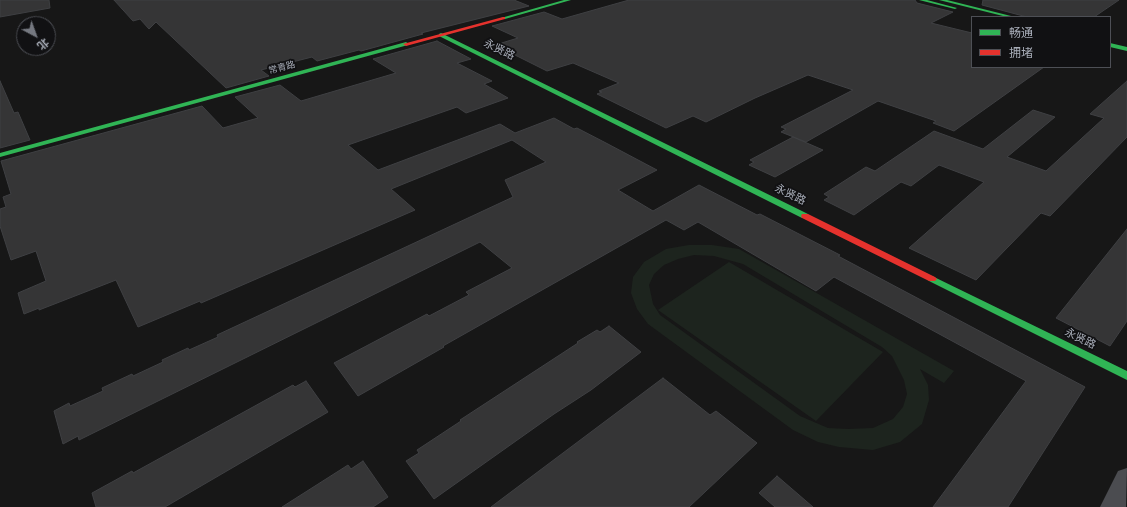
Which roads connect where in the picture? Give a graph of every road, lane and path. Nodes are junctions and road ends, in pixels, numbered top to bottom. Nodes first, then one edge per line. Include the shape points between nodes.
1 (569, 0) edge
2 (921, 0) edge
3 (941, 0) edge
4 (988, 16) edge
5 (1009, 16) edge
6 (441, 35) junction
7 (1111, 40) edge
8 (1127, 44) edge
9 (1111, 45) edge
10 (1127, 49) edge
11 (0, 155) edge
12 (1127, 376) edge
13 (1127, 479) edge
14 (1113, 507) edge

1 - 6 street, 常青路
2 - 4 street
3 - 5 street
6 - 11 street, 常青路
6 - 12 street, 永贤路
7 - 8 street
9 - 10 street
13 - 14 street

